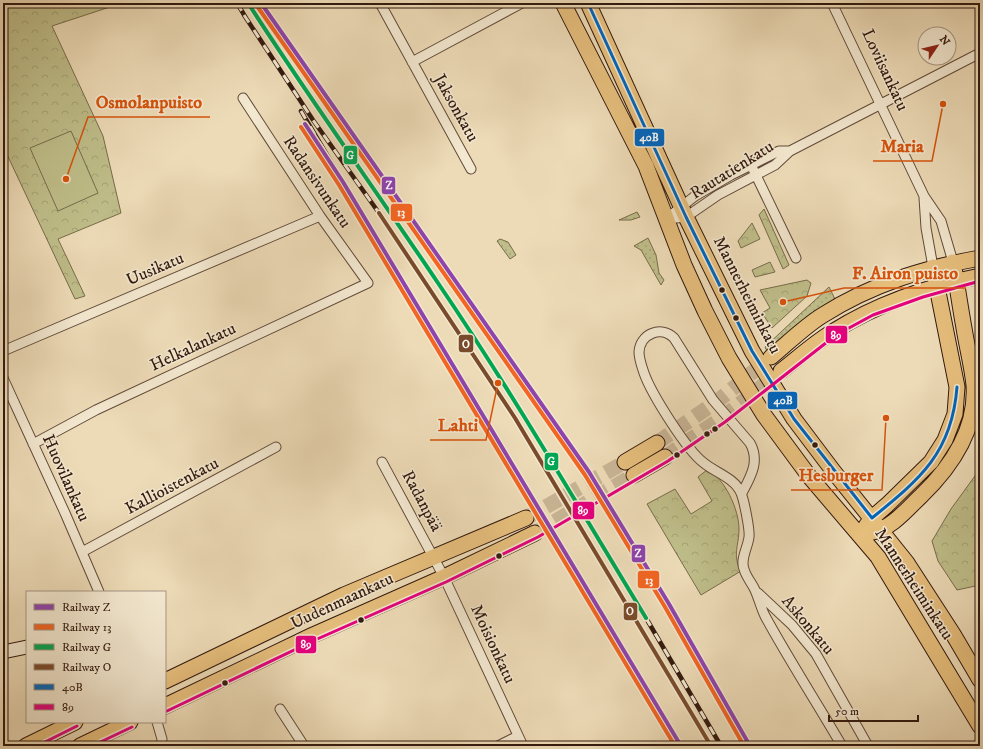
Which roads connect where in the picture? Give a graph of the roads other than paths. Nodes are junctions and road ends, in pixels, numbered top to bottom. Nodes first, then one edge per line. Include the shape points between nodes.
1 (380, 3) edge
2 (522, 3) edge
3 (563, 3) edge
4 (588, 3) edge
5 (832, 3) edge
6 (980, 53) edge
7 (412, 62) junction
8 (243, 98) dead end
9 (880, 104) junction
10 (790, 151) junction
11 (751, 164) junction
12 (471, 169) dead end
13 (756, 175) junction
14 (924, 196) junction
15 (684, 211) junction
16 (320, 216) junction
17 (666, 219) junction
18 (796, 258) dead end
19 (980, 258) edge
20 (953, 262) junction
21 (932, 267) junction
22 (980, 276) edge
23 (368, 282) joint
24 (957, 282) junction
25 (937, 288) junction
26 (3, 351) edge
27 (771, 357) tunnel mouth
28 (781, 371) tunnel mouth
29 (3, 378) edge
30 (658, 443) tunnel mouth
31 (33, 444) junction
32 (276, 447) dead end
33 (665, 457) tunnel mouth
34 (382, 462) dead end
35 (625, 462) tunnel mouth
36 (634, 476) tunnel mouth
37 (742, 493) junction
38 (526, 518) tunnel mouth
39 (872, 518) junction
40 (882, 530) junction
41 (535, 533) tunnel mouth
42 (860, 534) junction
43 (82, 552) junction
44 (433, 556) junction
45 (444, 577) junction
46 (99, 591) edge
47 (756, 591) junction
48 (26, 647) edge
49 (3, 652) edge
50 (980, 680) edge
51 (166, 681) edge
52 (166, 706) edge
53 (280, 709) dead end
54 (73, 723) edge
55 (128, 723) edge
56 (157, 723) edge
57 (980, 726) edge
58 (518, 736) junction
59 (26, 746) edge
60 (80, 746) edge
61 (161, 746) edge
62 (304, 746) edge
63 (498, 746) edge
64 (523, 746) edge
65 (842, 746) edge
66 (868, 746) edge

1 - 7 street, Jaksonkatu
2 - 7 street, Jaksonkatu
3 - 17 main road, Mannerheiminkatu via 646,166
4 - 15 main road, Mannerheiminkatu
5 - 9 street, Loviisankatu
6 - 9 street, Rautatienkatu
7 - 12 street, Jaksonkatu
8 - 16 street, Radansivunkatu
9 - 10 street, Rautatienkatu
9 - 14 street, Loviisankatu
10 - 11 street, Rautatienkatu via 779,151
10 - 13 street, Rautatienkatu via 782,160
11 - 13 street
11 - 15 street, Rautatienkatu via 702,192
13 - 15 street, Rautatienkatu
13 - 18 street
14 - 20 street, Loviisankatu via 941,222
14 - 21 street, Loviisankatu
15 - 17 street, Rautatienkatu
15 - 39 main road, Mannerheiminkatu via 724,298 794,420
16 - 23 street, Radansivunkatu
16 - 26 street, Uusikatu
17 - 42 main road, Mannerheiminkatu via 728,358 764,415 809,476
19 - 20 main road
20 - 21 main road
20 - 24 main road, Loviisankatu
21 - 25 main road, Loviisankatu
21 - 27 main road via 862,292 822,316
22 - 24 main road
23 - 31 street, Helkalankatu via 96,410
24 - 25 main road
24 - 40 main road, Loviisankatu via 974,385 965,437 954,458 933,484
25 - 28 main road via 871,310 833,331
25 - 39 main road, Loviisankatu via 957,387 954,414 946,440 931,462
29 - 31 street, Huovilankatu
30 - 35 main road
31 - 43 street, Huovilankatu
32 - 43 street, Kallioistenkatu
33 - 36 main road
34 - 44 street, Radanpää
37 - 37 street via 755,463 755,451 713,400 674,338 662,331 651,334 642,343 639,354 645,376 692,452 703,463 726,477
37 - 47 street, Askonkatu via 750,531 743,568
38 - 44 main road, Uudenmaankatu
39 - 40 main road, Mannerheiminkatu
39 - 42 main road, Loviisankatu
40 - 42 main road, Loviisankatu
40 - 50 main road, Mannerheiminkatu via 924,588
41 - 45 main road, Uudenmaankatu
42 - 57 main road, Mannerheiminkatu via 895,583
43 - 46 street, Huovilankatu
44 - 45 street, Moisionkatu
44 - 51 main road, Uudenmaankatu via 338,598
45 - 52 main road, Uudenmaankatu via 313,635
45 - 58 street, Moisionkatu
47 - 65 street, Askonkatu via 765,615
47 - 66 street, Askonkatu via 792,625 816,654
48 - 49 street
53 - 62 street
54 - 59 main road
55 - 60 main road
56 - 61 street via 162,739
58 - 63 street
58 - 64 street, Moisionkatu

